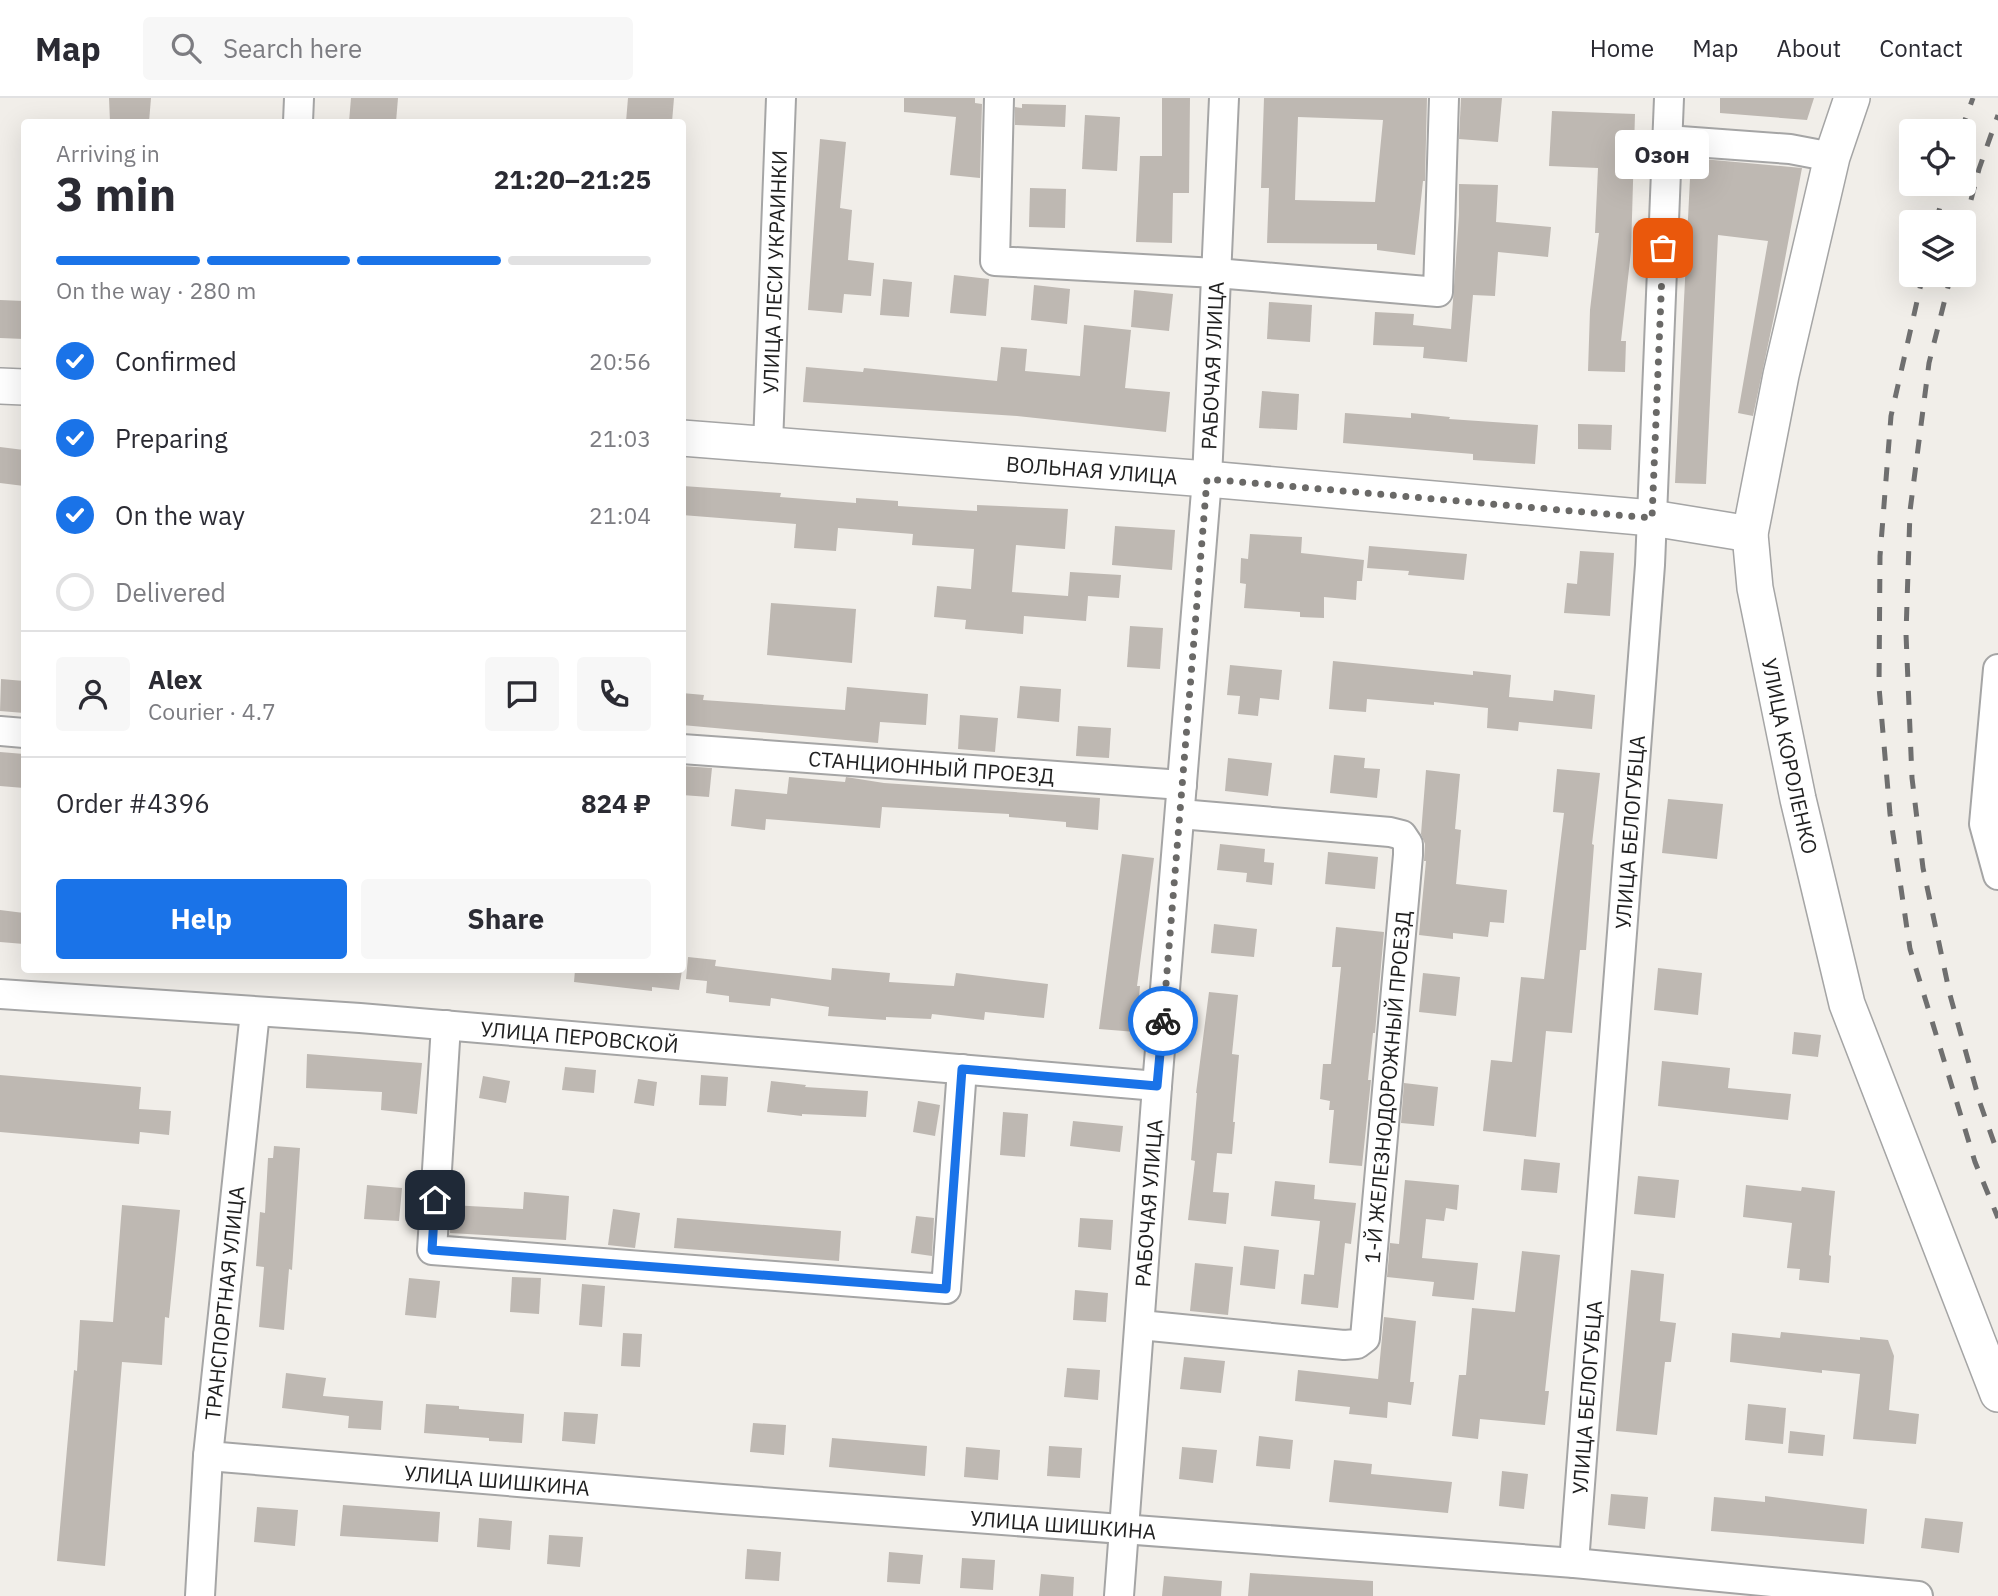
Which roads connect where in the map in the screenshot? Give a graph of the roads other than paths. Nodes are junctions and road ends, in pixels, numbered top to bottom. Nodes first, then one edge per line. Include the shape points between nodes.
1 (299, 98) edge
2 (781, 98) edge
3 (999, 98) edge
4 (1224, 98) edge
5 (1444, 98) edge
6 (1669, 98) edge
7 (1852, 98) edge
8 (298, 119) edge
9 (1667, 140) junction
10 (1832, 157) junction
11 (1216, 273) junction
12 (0, 386) edge
13 (21, 387) edge
14 (686, 438) edge
15 (768, 445) junction
16 (1207, 479) junction
17 (1652, 518) junction
18 (1750, 534) junction
19 (1998, 669) edge
20 (0, 731) edge
21 (21, 733) edge
22 (686, 750) edge
23 (1182, 785) junction
24 (1180, 814) junction
25 (1991, 824) edge
26 (1998, 875) edge
27 (0, 994) edge
28 (255, 1012) junction
29 (446, 1025) junction
30 (962, 1069) junction
31 (1157, 1086) junction
32 (1140, 1325) junction
33 (1998, 1394) edge
34 (208, 1456) junction
35 (1125, 1530) junction
36 (1574, 1563) junction
37 (200, 1596) edge
38 (1119, 1596) edge
39 (1918, 1596) edge

1 - 8 street
2 - 15 street, УЛИЦА ЛЕСИ УКРАИНКИ
3 - 11 street via 995,261
4 - 11 street, РАБОЧАЯ УЛИЦА
5 - 11 street via 1437,292
6 - 9 street, УЛИЦА БЕЛОГУБЦА
7 - 10 street, УЛИЦА КОРОЛЕНКО
9 - 10 street via 1790,149
9 - 17 street, УЛИЦА БЕЛОГУБЦА
10 - 18 street, УЛИЦА КОРОЛЕНКО
11 - 16 street, РАБОЧАЯ УЛИЦА
12 - 13 street
14 - 15 street, ВОЛЬНАЯ УЛИЦА
15 - 16 street, ВОЛЬНАЯ УЛИЦА
16 - 17 street, ВОЛЬНАЯ УЛИЦА
16 - 23 street, РАБОЧАЯ УЛИЦА
17 - 18 street, ВОЛЬНАЯ УЛИЦА
17 - 36 street, УЛИЦА БЕЛОГУБЦА
18 - 33 street, УЛИЦА КОРОЛЕНКО via 1757,601 1847,1004
19 - 25 street
20 - 21 street
22 - 23 street, СТАНЦИОННЫЙ ПРОЕЗД
23 - 24 street, РАБОЧАЯ УЛИЦА
24 - 31 street, РАБОЧАЯ УЛИЦА
24 - 32 street, 1-Й ЖЕЛЕЗНОДОРОЖНЫЙ ПРОЕЗД via 1390,832 1402,835 1408,844 1407,868 1365,1338 1343,1345
25 - 26 street
27 - 28 street, УЛИЦА ПЕРОВСКОЙ
28 - 29 street, УЛИЦА ПЕРОВСКОЙ
28 - 34 street, ТРАНСПОРТНАЯ УЛИЦА
29 - 30 street, УЛИЦА ПЕРОВСКОЙ
29 - 30 street via 432,1250 946,1289
30 - 31 street, УЛИЦА ПЕРОВСКОЙ
31 - 32 street, РАБОЧАЯ УЛИЦА
32 - 35 street, РАБОЧАЯ УЛИЦА
34 - 35 street, УЛИЦА ШИШКИНА
34 - 37 street, ТРАНСПОРТНАЯ УЛИЦА
35 - 36 street, УЛИЦА ШИШКИНА
35 - 38 street, РАБОЧАЯ УЛИЦА
36 - 39 street, УЛИЦА ШИШКИНА

